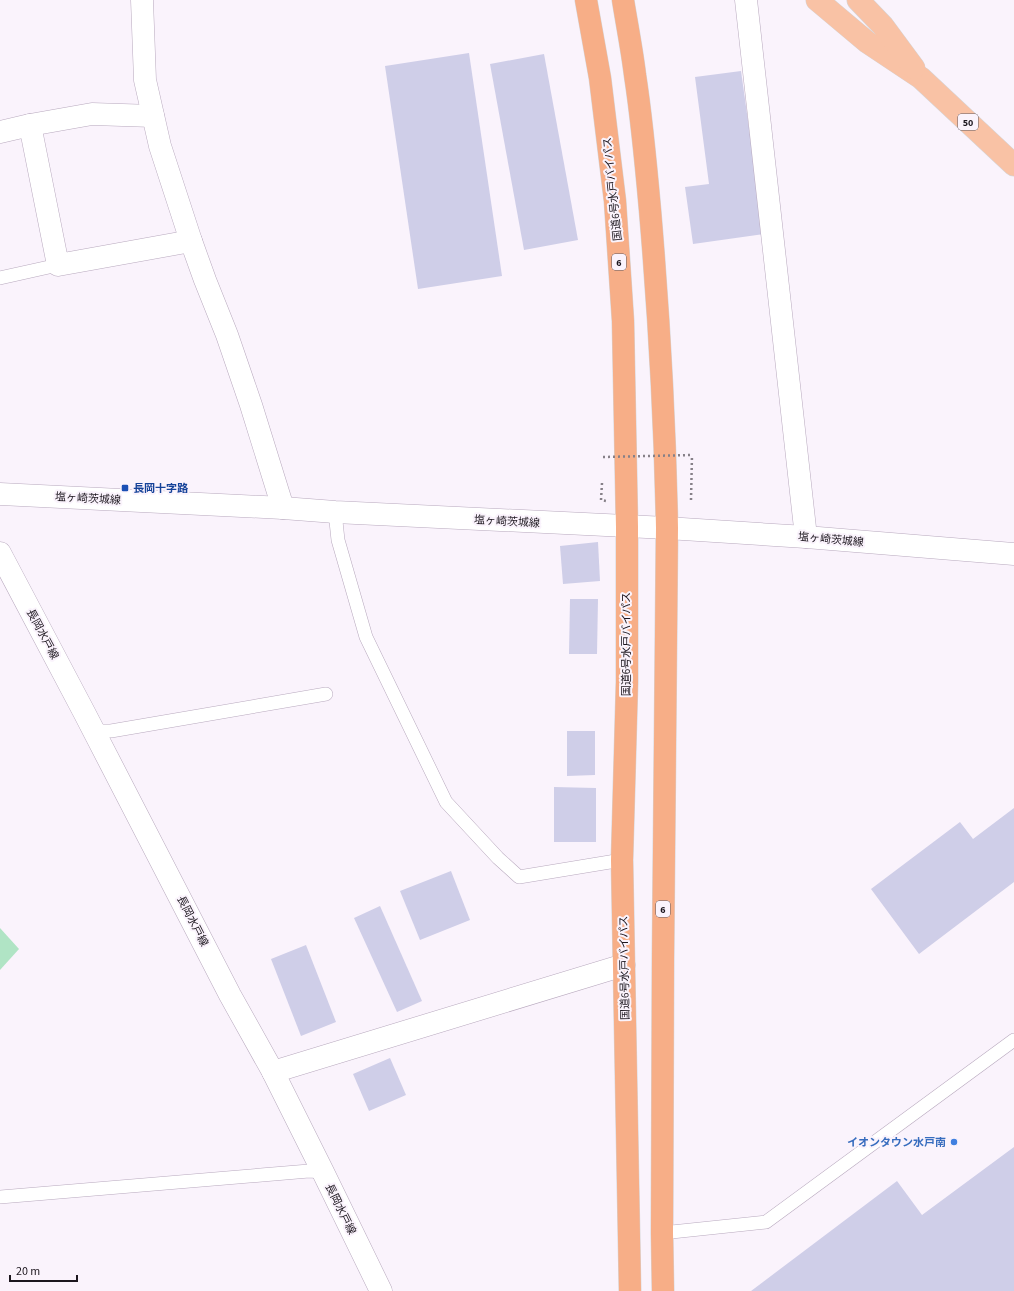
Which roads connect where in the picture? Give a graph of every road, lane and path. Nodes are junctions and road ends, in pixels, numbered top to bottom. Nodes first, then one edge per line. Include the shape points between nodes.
1 (142, 0) edge
2 (586, 0) edge
3 (623, 0) edge
4 (746, 0) edge
5 (817, 0) edge
6 (858, 0) edge
7 (922, 78) junction
8 (153, 116) junction
9 (30, 125) junction
10 (0, 132) edge
11 (1014, 165) edge
12 (191, 241) junction
13 (58, 265) junction
14 (0, 278) edge
15 (603, 457) dead end
16 (0, 494) edge
17 (691, 500) dead end
18 (283, 508) junction
19 (335, 512) junction
20 (627, 527) junction
21 (667, 528) junction
22 (806, 537) junction
23 (0, 553) edge
24 (1014, 554) edge
25 (326, 694) dead end
26 (94, 731) junction
27 (622, 860) junction
28 (624, 966) junction
29 (1014, 1040) edge
30 (273, 1072) junction
31 (323, 1172) junction
32 (0, 1197) edge
33 (662, 1233) junction
34 (381, 1291) edge
35 (630, 1291) edge
36 (663, 1291) edge

1 - 8 street via 145,80
2 - 20 highway, 国道6号水戸バイパス / 6 via 600,78 615,201 623,321
3 - 21 highway, 6 via 643,135 657,290
4 - 22 street
5 - 7 main road via 867,42
6 - 7 main road via 883,26
7 - 11 main road, 50
8 - 9 street via 92,114
8 - 12 street via 160,146
9 - 10 street
9 - 13 street
12 - 13 street
12 - 18 street via 227,335
13 - 14 lane
15 - 17 path, bridge via 692,455
16 - 18 street, 塩ヶ崎茨城線
18 - 19 street, 塩ヶ崎茨城線
19 - 20 street, 塩ヶ崎茨城線
19 - 27 lane via 338,540 366,637 446,802 519,877
20 - 21 street, 塩ヶ崎茨城線
20 - 27 highway, 国道6号水戸バイパス / 6 via 627,682
21 - 22 street, 塩ヶ崎茨城線
21 - 33 highway, 6
22 - 24 street, 塩ヶ崎茨城線
23 - 26 street, 長岡水戸線
25 - 26 lane via 110,731
26 - 30 street, 長岡水戸線 via 230,995
27 - 28 highway, 国道6号水戸バイパス / 6
28 - 30 street
28 - 35 highway, 国道6号水戸バイパス / 6
29 - 33 lane via 766,1222
30 - 31 street, 長岡水戸線
31 - 32 lane via 309,1171
31 - 34 street, 長岡水戸線
33 - 36 highway, 6

